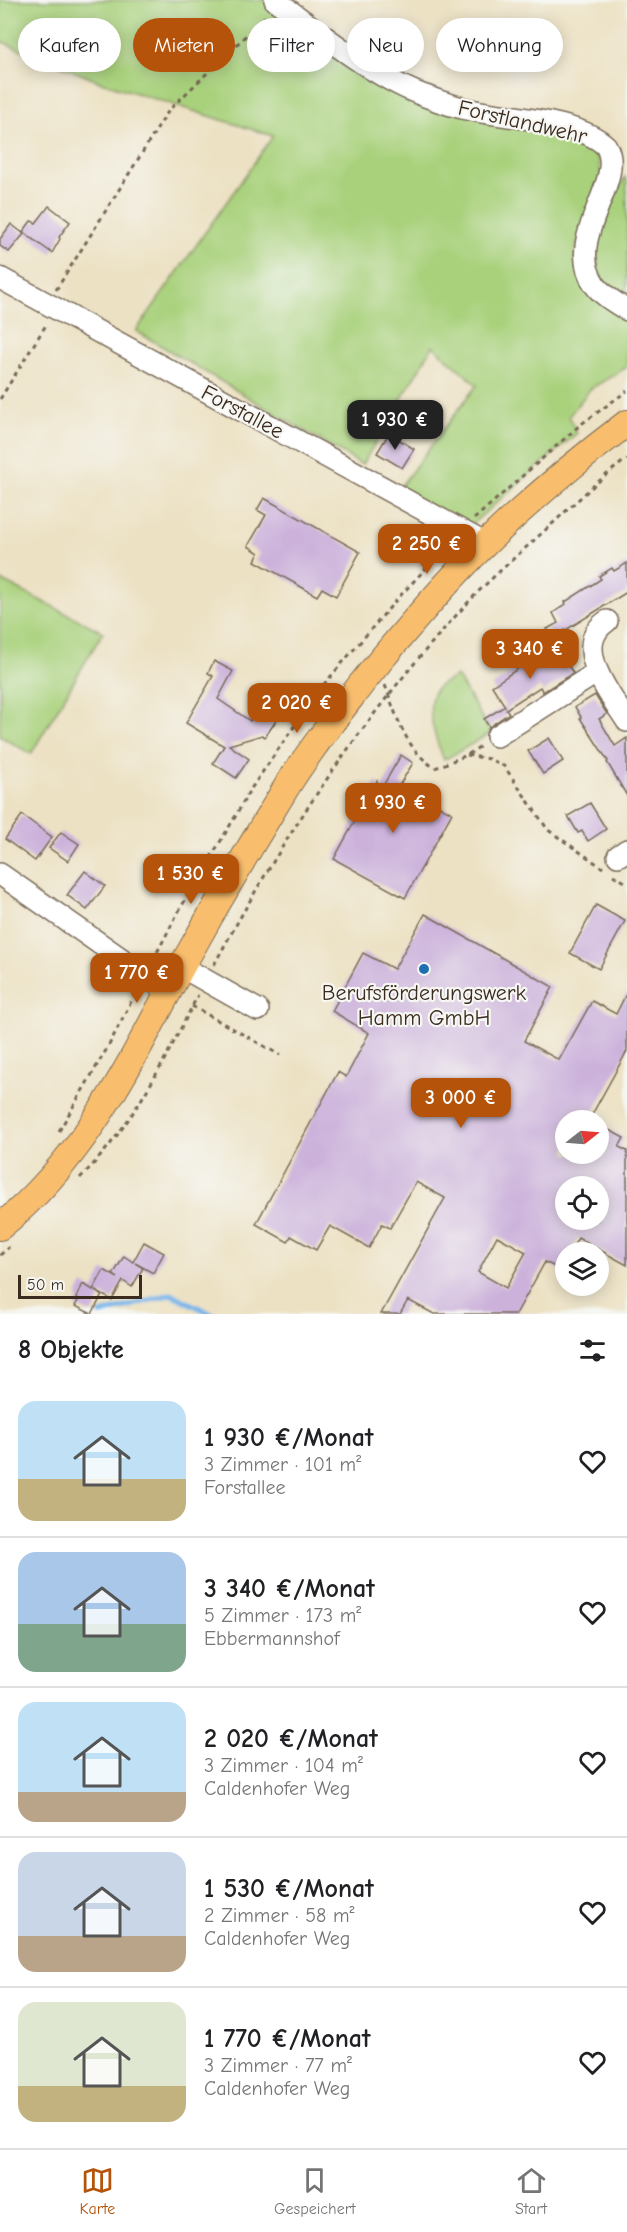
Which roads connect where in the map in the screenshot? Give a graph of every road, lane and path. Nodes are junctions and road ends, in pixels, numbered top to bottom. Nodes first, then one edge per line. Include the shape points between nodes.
1 (277, 2) edge
2 (622, 160) edge
3 (0, 278) edge
4 (52, 308) junction
5 (627, 310) edge
6 (627, 392) edge
7 (0, 399) edge
8 (627, 423) edge
9 (627, 459) edge
10 (462, 530) junction
11 (486, 544) junction
12 (607, 621) dead end
13 (377, 665) junction
14 (596, 673) junction
15 (389, 695) junction
16 (627, 722) edge
17 (496, 736) joint
18 (466, 755) junction
19 (0, 874) edge
20 (627, 883) edge
21 (182, 967) junction
22 (204, 982) junction
23 (169, 992) junction
24 (192, 1006) dead end
25 (258, 1010) dead end
26 (280, 1055) dead end
27 (0, 1227) edge

1 - 2 street, Forstlandwehr via 376,72 426,97 474,111 594,135
1 - 4 path via 169,110 55,291
2 - 5 street, Forstlandwehr via 588,243 586,260 595,285
3 - 4 street, Forstallee
4 - 7 path via 50,318
4 - 10 street, Forstallee
6 - 10 path via 580,425
8 - 11 main road
9 - 15 path via 480,590
10 - 11 street, Forstallee
11 - 13 main road
12 - 14 street via 599,627 592,647
13 - 15 path
13 - 21 main road via 279,798
14 - 16 street
14 - 17 street
15 - 18 path via 402,730 422,760 435,768
15 - 22 path via 290,836
17 - 18 path
18 - 20 path via 504,766 548,830
19 - 23 street
21 - 22 street
21 - 23 main road
22 - 25 street
23 - 27 main road via 94,1123 47,1184
24 - 26 path

